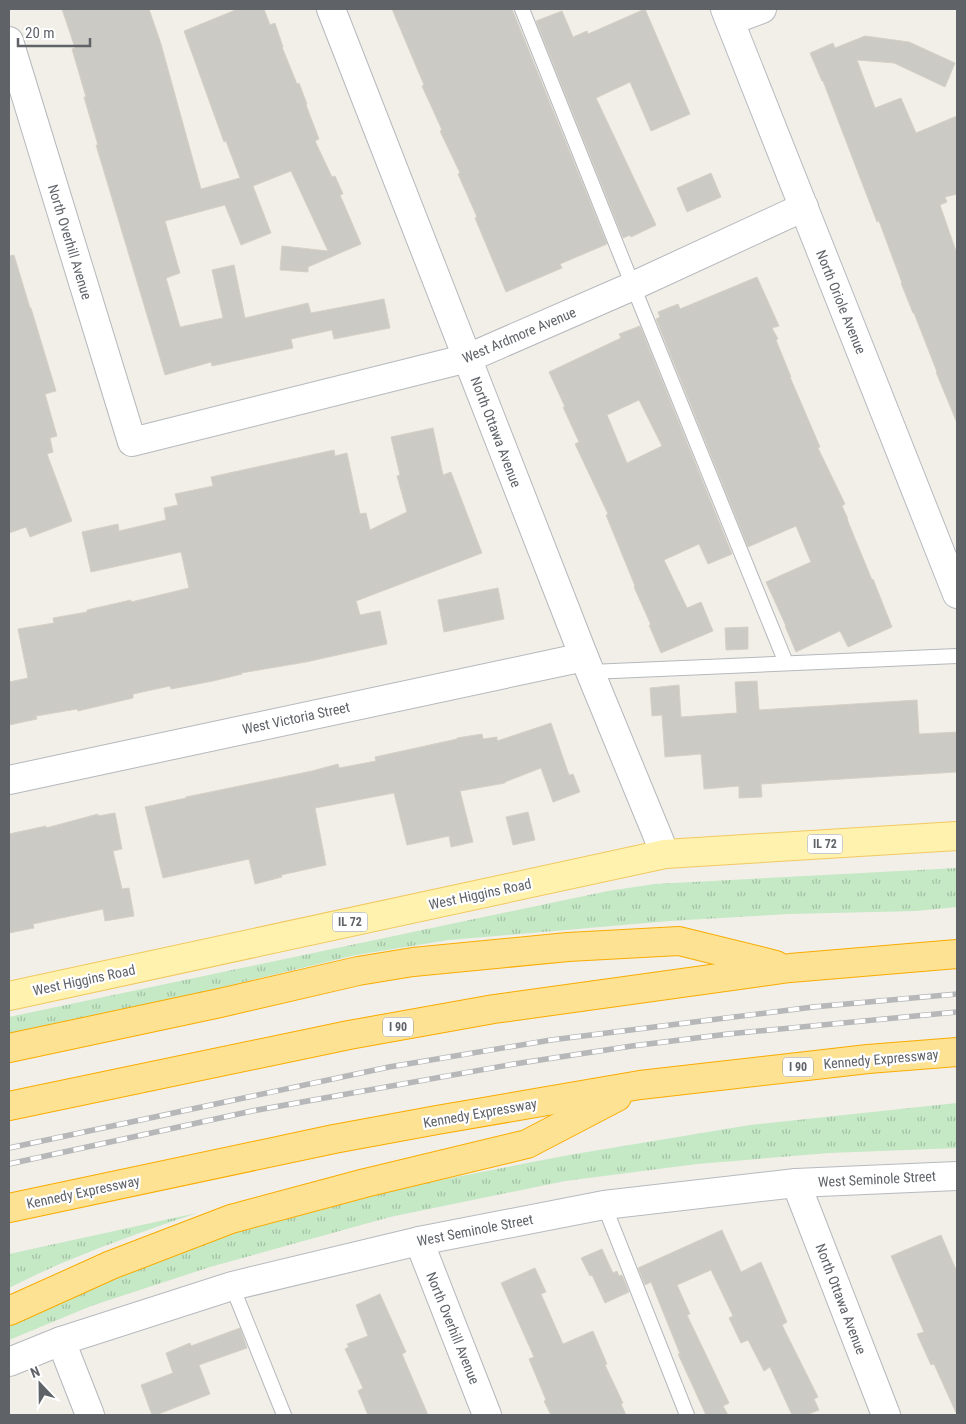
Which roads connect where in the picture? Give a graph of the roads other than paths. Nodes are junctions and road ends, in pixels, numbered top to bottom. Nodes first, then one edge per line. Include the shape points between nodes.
1 (331, 9) edge
2 (522, 9) edge
3 (762, 9) edge
4 (728, 15) edge
5 (9, 41) edge
6 (804, 207) junction
7 (633, 286) junction
8 (468, 358) junction
9 (132, 442) joint
10 (957, 594) edge
11 (957, 656) edge
12 (786, 663) junction
13 (587, 664) junction
14 (9, 780) edge
15 (957, 836) edge
16 (665, 854) junction
17 (957, 954) edge
18 (790, 968) junction
19 (9, 996) edge
20 (9, 1048) edge
21 (957, 1052) edge
22 (640, 1085) junction
23 (9, 1106) edge
24 (957, 1176) edge
25 (796, 1183) junction
26 (604, 1205) junction
27 (9, 1208) edge
28 (418, 1241) junction
29 (232, 1286) junction
30 (9, 1311) edge
31 (61, 1341) junction
32 (9, 1362) edge
33 (90, 1415) edge
34 (284, 1415) edge
35 (488, 1415) edge
36 (687, 1415) edge
37 (886, 1415) edge

1 - 8 street, North Ottawa Avenue
2 - 7 lane
3 - 4 street
4 - 6 street, North Oriole Avenue
5 - 9 street, North Overhill Avenue
6 - 7 street, West Ardmore Avenue
6 - 10 street, North Oriole Avenue
7 - 8 street, West Ardmore Avenue
7 - 12 lane
8 - 9 street, West Ardmore Avenue
8 - 13 street, North Ottawa Avenue
11 - 12 lane
12 - 13 lane
13 - 14 street, West Victoria Street
13 - 16 street, North Ottawa Avenue
15 - 16 main road, West Higgins Road / IL 72
16 - 19 main road, West Higgins Road / IL 72
17 - 18 highway, I 90
18 - 20 highway via 679,941 568,947 422,961
18 - 23 highway, I 90 via 484,1011 349,1035
21 - 22 highway, Kennedy Expressway / I 90
22 - 27 highway, Kennedy Expressway / I 90 via 334,1139
22 - 30 highway via 527,1144 231,1219 111,1265
24 - 25 street, West Seminole Street
25 - 26 street, West Seminole Street
25 - 37 street, North Ottawa Avenue
26 - 28 street, West Seminole Street
26 - 36 lane
28 - 29 street, West Seminole Street
28 - 35 street, North Overhill Avenue
29 - 31 street, West Seminole Street
29 - 34 lane
31 - 32 street, West Seminole Street
31 - 33 street

